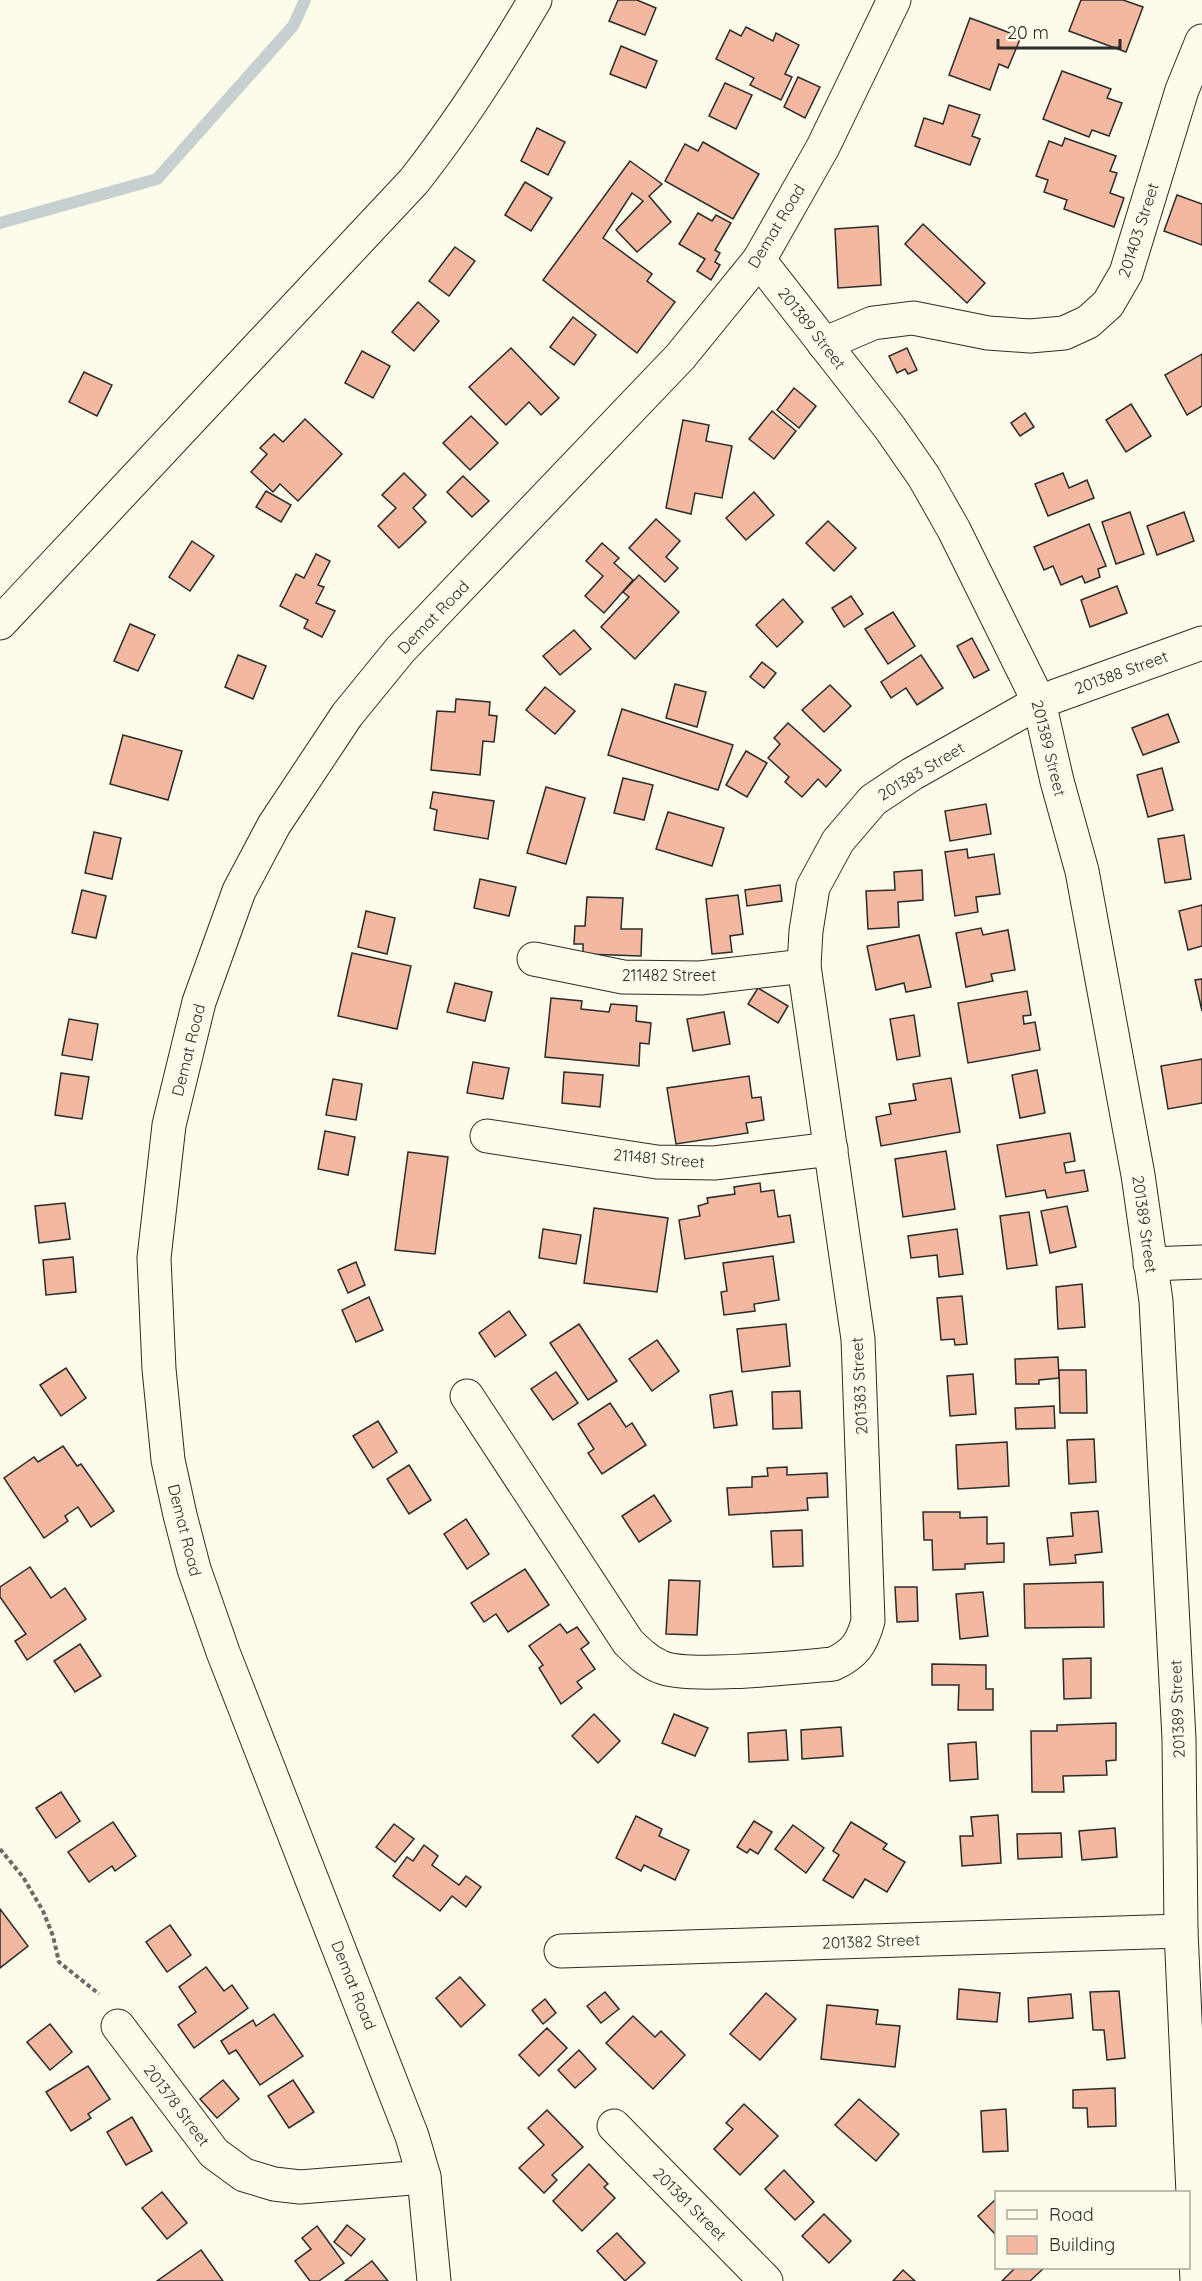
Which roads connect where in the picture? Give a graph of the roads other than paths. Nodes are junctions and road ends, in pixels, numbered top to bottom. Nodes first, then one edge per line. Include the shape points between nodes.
1 (535, 0) edge
2 (894, 0) edge
3 (1202, 40) edge
4 (759, 260) junction
5 (824, 344) junction
6 (0, 623) edge
7 (1202, 643) edge
8 (1039, 702) junction
9 (534, 959) dead end
10 (804, 966) junction
11 (487, 1136) dead end
12 (831, 1149) junction
13 (1202, 1262) edge
14 (1150, 1264) junction
15 (467, 1396) dead end
16 (1181, 1931) junction
17 (561, 1951) dead end
18 (118, 2026) road end
19 (614, 2126) dead end
20 (424, 2177) junction
21 (434, 2281) edge
22 (766, 2281) edge
23 (1197, 2281) edge

1 - 6 street via 448,137 414,181
2 - 4 street, Demat Road via 823,147
3 - 5 street, 201403 Street via 1182,90 1126,273 1108,304 1088,322 1064,333 1030,336 988,333 913,318 873,323
4 - 5 street, 201389 Street
4 - 20 street, Demat Road via 681,357 400,650 347,715 274,825 239,891 199,1002 169,1125 154,1258 162,1403 168,1460 180,1515 223,1652 385,2064
5 - 8 street, 201389 Street via 924,477
7 - 8 street, 201388 Street
8 - 10 street, 201383 Street via 873,800 838,841 813,887
8 - 14 street, 201389 Street via 1082,871 1138,1175
9 - 10 street, 211482 Street via 634,977 700,978
10 - 12 street, 201383 Street
11 - 12 street, 211481 Street via 657,1161 714,1163
12 - 15 street, 201383 Street via 858,1339 867,1574 868,1621 862,1642 849,1657 833,1664 699,1672 663,1669 641,1656 628,1642
13 - 14 street
14 - 16 street, 201389 Street via 1156,1301 1179,1739
16 - 17 street, 201382 Street
16 - 23 street, 201389 Street
18 - 20 street, 201378 Street via 214,2153 244,2175 300,2187
19 - 22 street, 201381 Street
20 - 21 street, Demat Road

